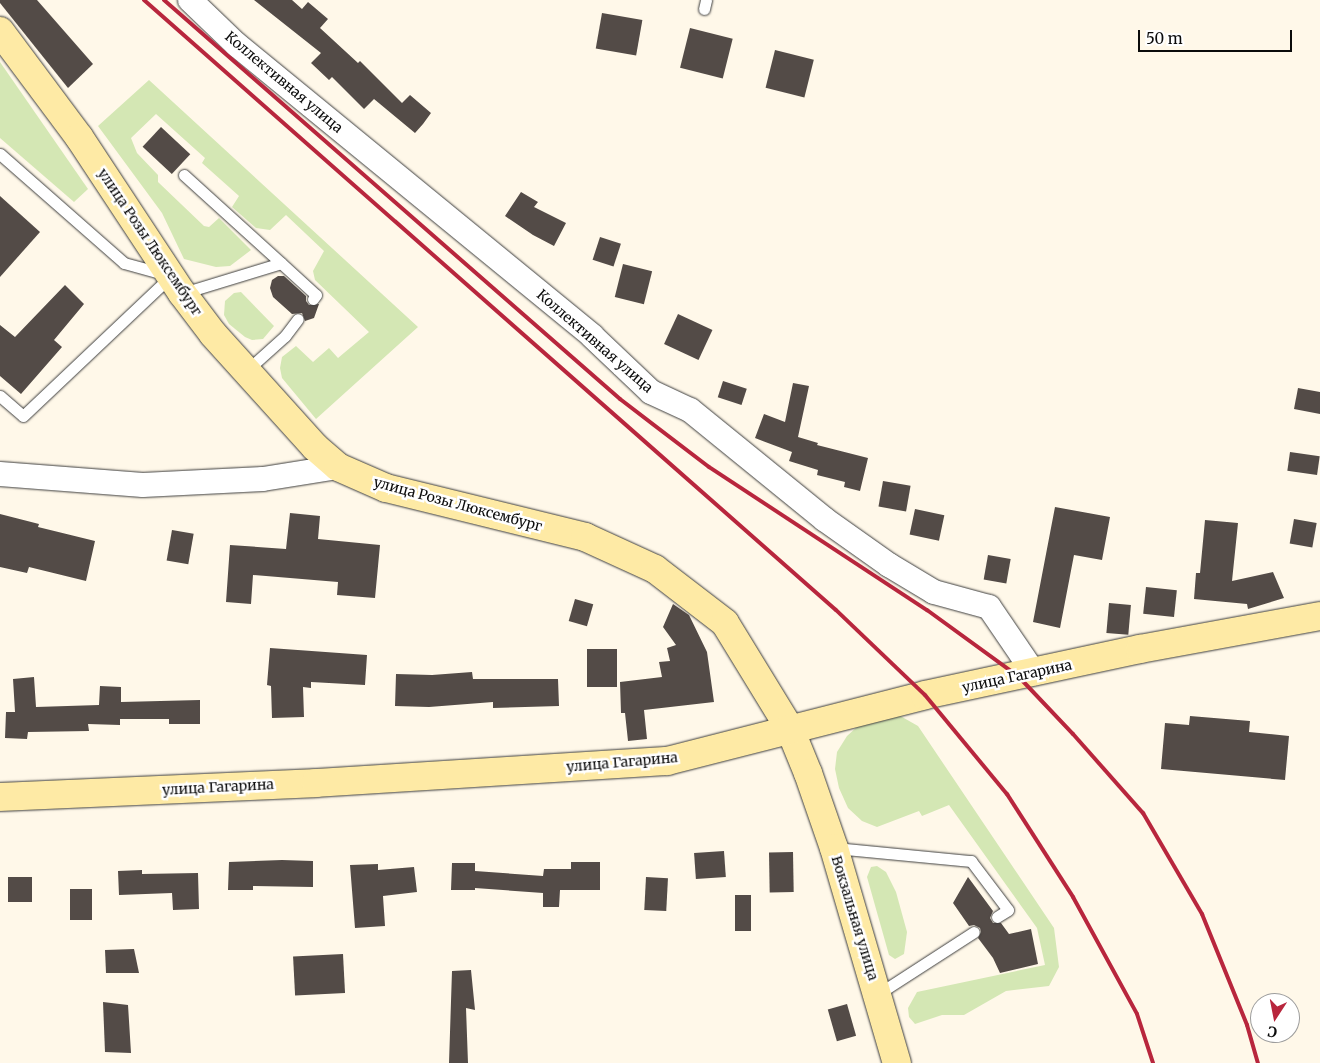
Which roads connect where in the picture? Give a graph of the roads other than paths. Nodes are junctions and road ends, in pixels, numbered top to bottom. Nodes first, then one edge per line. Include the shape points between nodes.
1 (190, 0) edge
2 (0, 31) edge
3 (0, 154) edge
4 (184, 174) dead end
5 (281, 263) junction
6 (176, 284) junction
7 (313, 299) dead end
8 (298, 319) dead end
9 (245, 372) junction
10 (0, 396) edge
11 (338, 467) junction
12 (0, 474) edge
13 (1320, 616) edge
14 (1034, 672) junction
15 (790, 729) junction
16 (808, 774) joint
17 (0, 797) edge
18 (834, 848) junction
19 (997, 917) dead end
20 (974, 932) dead end
21 (878, 994) junction
22 (898, 1063) edge

1 - 14 street, Коллективная улица via 237,45 592,336 651,392 690,410 824,519 889,565 934,592 989,607
2 - 6 main road, улица Розы Люксембург via 78,137
3 - 6 lane via 124,263
4 - 5 lane
5 - 6 lane
5 - 7 lane via 316,295
6 - 9 main road, улица Розы Люксембург
6 - 10 lane via 23,416
8 - 9 lane via 285,336
9 - 11 main road, улица Розы Люксембург
11 - 12 street via 263,479 143,485
11 - 15 main road, улица Розы Люксембург via 386,488 585,538 655,569 725,623
13 - 14 main road, улица Гагарина
14 - 15 main road, улица Гагарина
15 - 16 main road, улица Розы Люксембург
15 - 17 main road, улица Гагарина via 667,761 316,783
16 - 18 main road, Вокзальная улица
18 - 19 lane via 972,861 1008,910
18 - 21 main road, Вокзальная улица
20 - 21 lane
21 - 22 main road, Вокзальная улица

